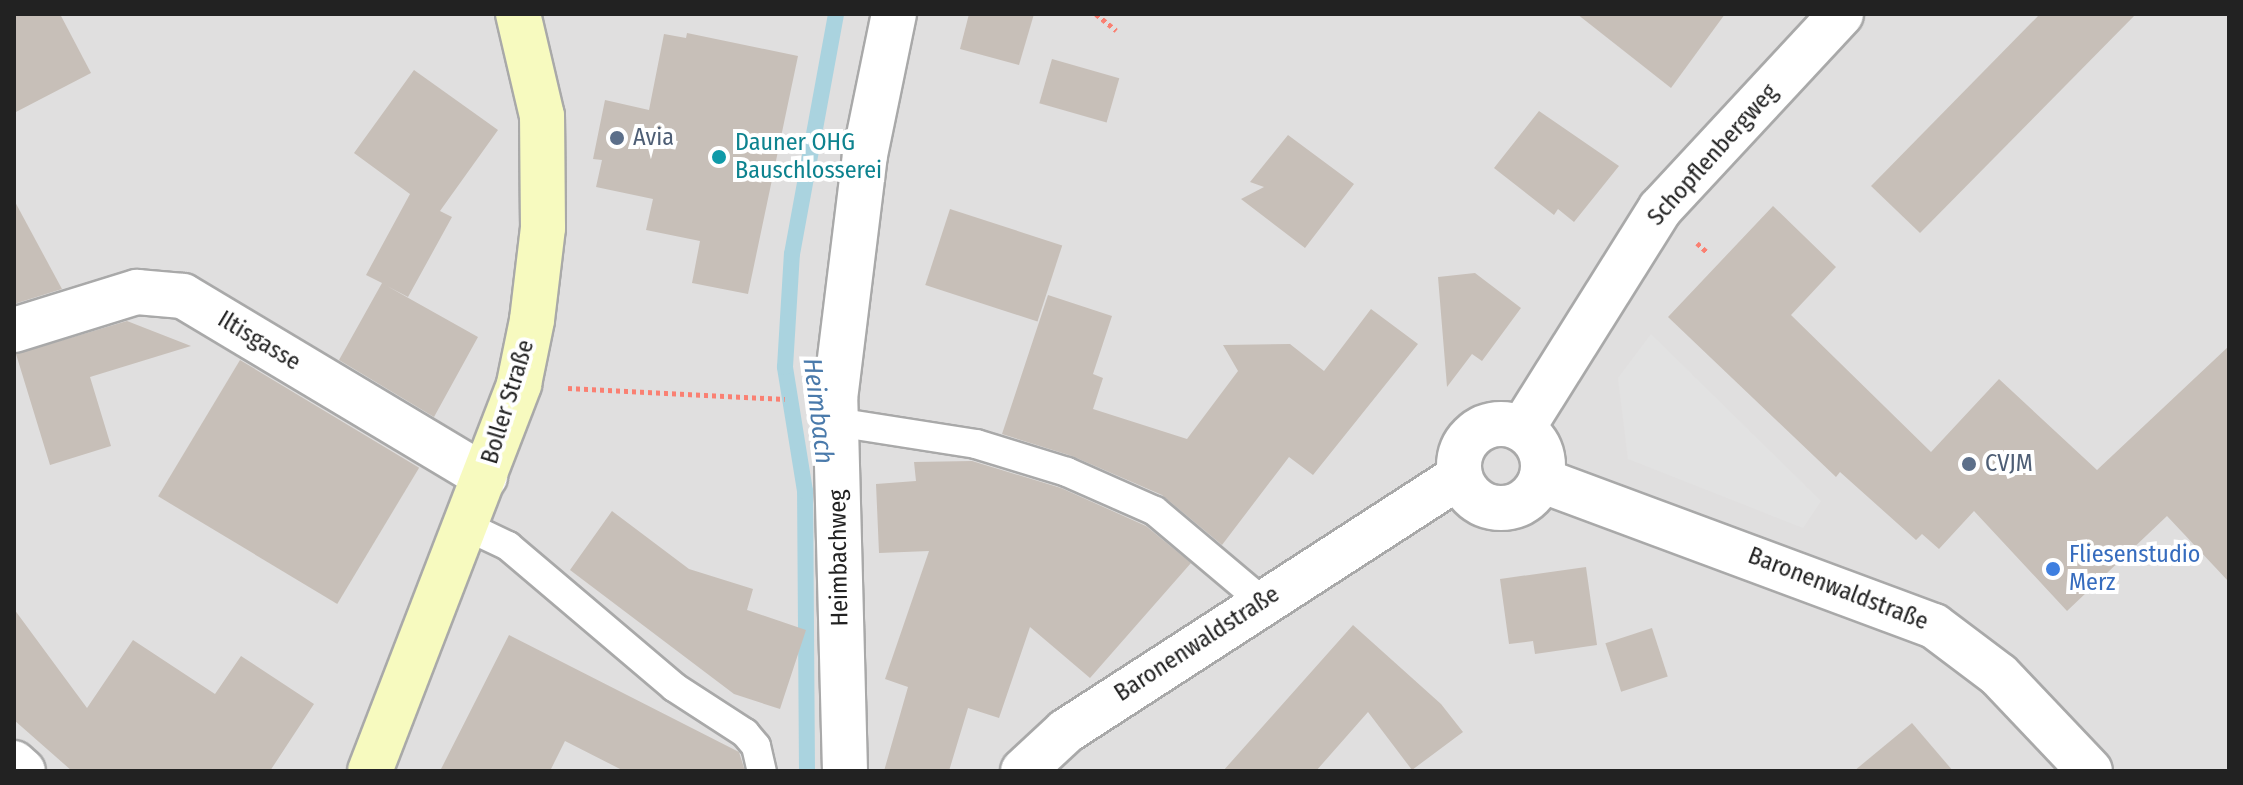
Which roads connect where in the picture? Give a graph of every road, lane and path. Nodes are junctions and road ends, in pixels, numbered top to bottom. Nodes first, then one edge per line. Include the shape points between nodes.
1 (894, 14) edge
2 (1096, 14) edge
3 (1841, 14) edge
4 (529, 18) edge
5 (1116, 30) dead end
6 (14, 330) edge
7 (590, 389) dead end
8 (760, 399) dead end
9 (836, 422) junction
10 (1522, 429) junction
11 (1460, 476) junction
12 (485, 477) junction
13 (1541, 480) junction
14 (466, 526) junction
15 (1262, 601) junction
16 (14, 763) edge
17 (23, 771) edge
18 (370, 771) edge
19 (762, 771) edge
20 (845, 771) edge
21 (1023, 771) edge
22 (2090, 771) edge

1 - 9 street, Heimbachweg via 865,155
2 - 5 path
3 - 10 street, Schopflenbergweg via 1660,209
4 - 12 main road, Boller Straße via 542,116 542,240 519,384
6 - 12 street, Iltisgasse via 137,292 183,296
7 - 8 path
9 - 15 lane via 976,444 1067,472 1155,511
9 - 20 street, Heimbachweg
10 - 11 street via 1509,424 1481,429 1462,450
10 - 13 street via 1541,451
11 - 13 street via 1475,498 1499,508 1525,501
11 - 15 street, Baronenwaldstraße
12 - 14 main road, Boller Straße
13 - 22 street, Baronenwaldstraße via 1934,626 1999,675
14 - 18 main road, Boller Straße
14 - 19 lane via 508,546 674,687 745,733 756,746
15 - 21 street, Baronenwaldstraße via 1066,731
16 - 17 street

